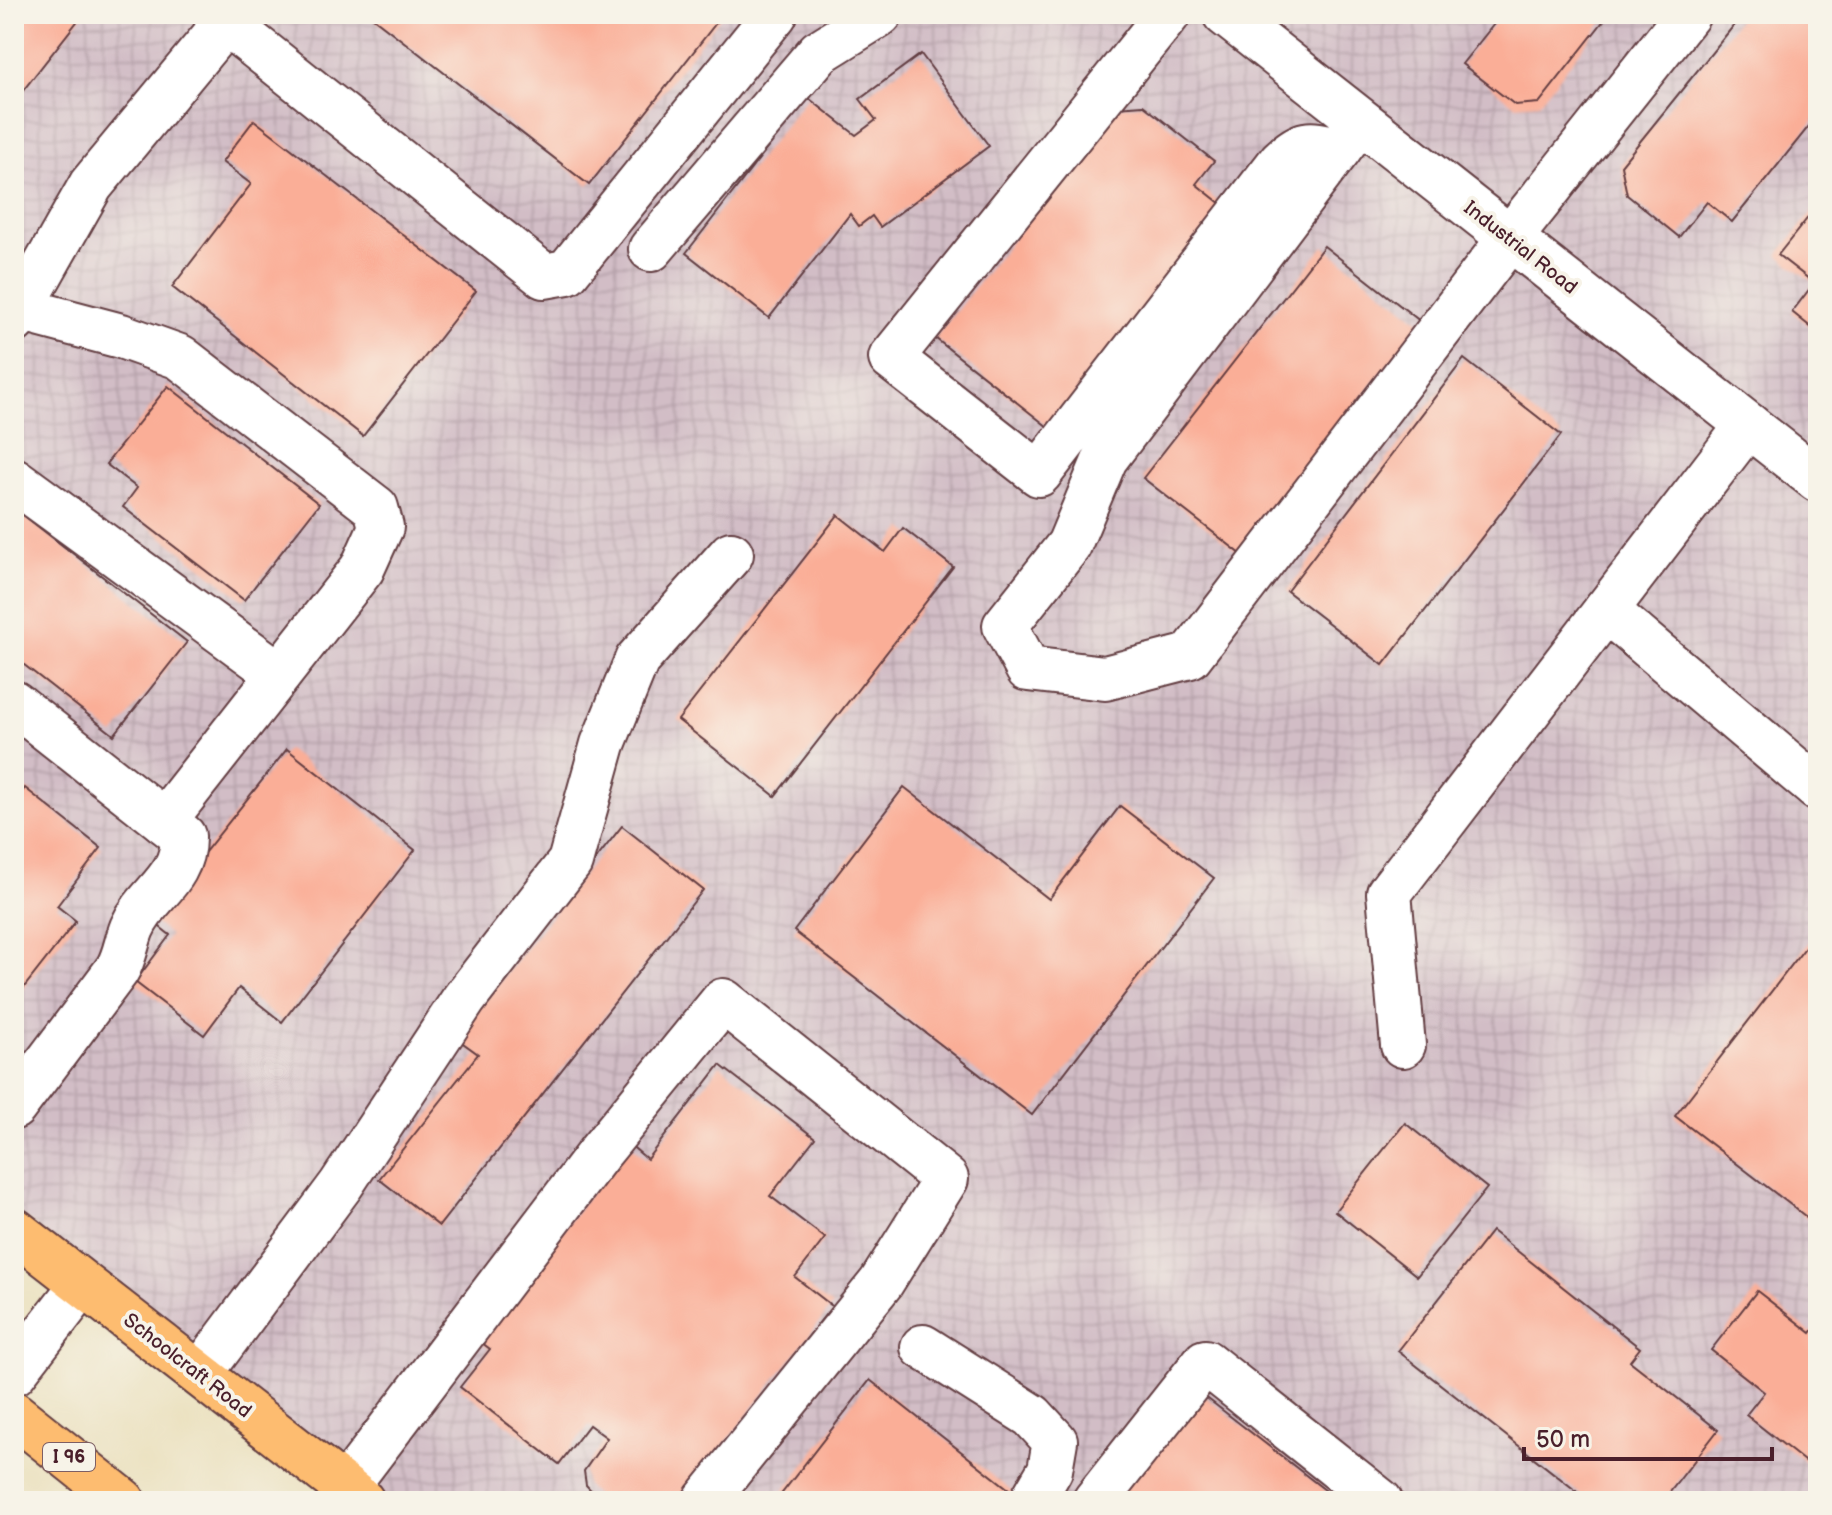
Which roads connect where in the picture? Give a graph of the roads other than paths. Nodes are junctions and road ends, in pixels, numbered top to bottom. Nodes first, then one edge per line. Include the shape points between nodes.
1 (775, 14) edge
2 (880, 14) edge
3 (1168, 14) edge
4 (1225, 14) edge
5 (1688, 14) edge
6 (220, 18) edge
7 (1349, 135) junction
8 (1510, 238) junction
9 (651, 249) dead end
10 (17, 308) edge
11 (1748, 425) junction
12 (14, 480) edge
13 (1818, 480) edge
14 (731, 554) dead end
15 (1606, 610) junction
16 (279, 674) junction
17 (17, 713) edge
18 (1818, 789) edge
19 (164, 821) junction
20 (1403, 1045) dead end
21 (14, 1107) edge
22 (14, 1230) edge
23 (82, 1285) junction
24 (923, 1347) dead end
25 (14, 1373) edge
26 (200, 1374) junction
27 (14, 1414) edge
28 (353, 1494) edge
29 (123, 1501) edge
30 (705, 1501) edge
31 (1032, 1501) edge
32 (1095, 1501) edge
33 (1380, 1501) edge

1 - 6 street via 567,272 544,276
2 - 9 street via 819,52
3 - 7 street via 891,358 1039,474 1281,161 1308,142
4 - 7 street, Industrial Road
5 - 8 street
6 - 10 street via 91,185
7 - 8 street, Industrial Road
7 - 8 street via 1105,459 1069,545 1005,626 1028,669 1105,678 1190,656
8 - 11 street, Industrial Road
10 - 16 street via 180,357 376,508 381,527 362,569
11 - 13 street, Industrial Road
11 - 15 street
12 - 16 street
14 - 26 street via 637,660 603,744 570,862 464,999 341,1185
15 - 18 street
15 - 20 street via 1389,893
16 - 19 street
17 - 19 street
19 - 21 street via 183,836 178,868 132,927 117,970
22 - 23 main road, Schoolcraft Road
23 - 25 street
23 - 26 main road, Schoolcraft Road
24 - 31 street via 1032,1416 1055,1441 1050,1470
26 - 28 main road, Schoolcraft Road
27 - 29 main road, I 96
28 - 30 street via 599,1153 723,1001 946,1179 881,1283
32 - 33 street via 1205,1362

